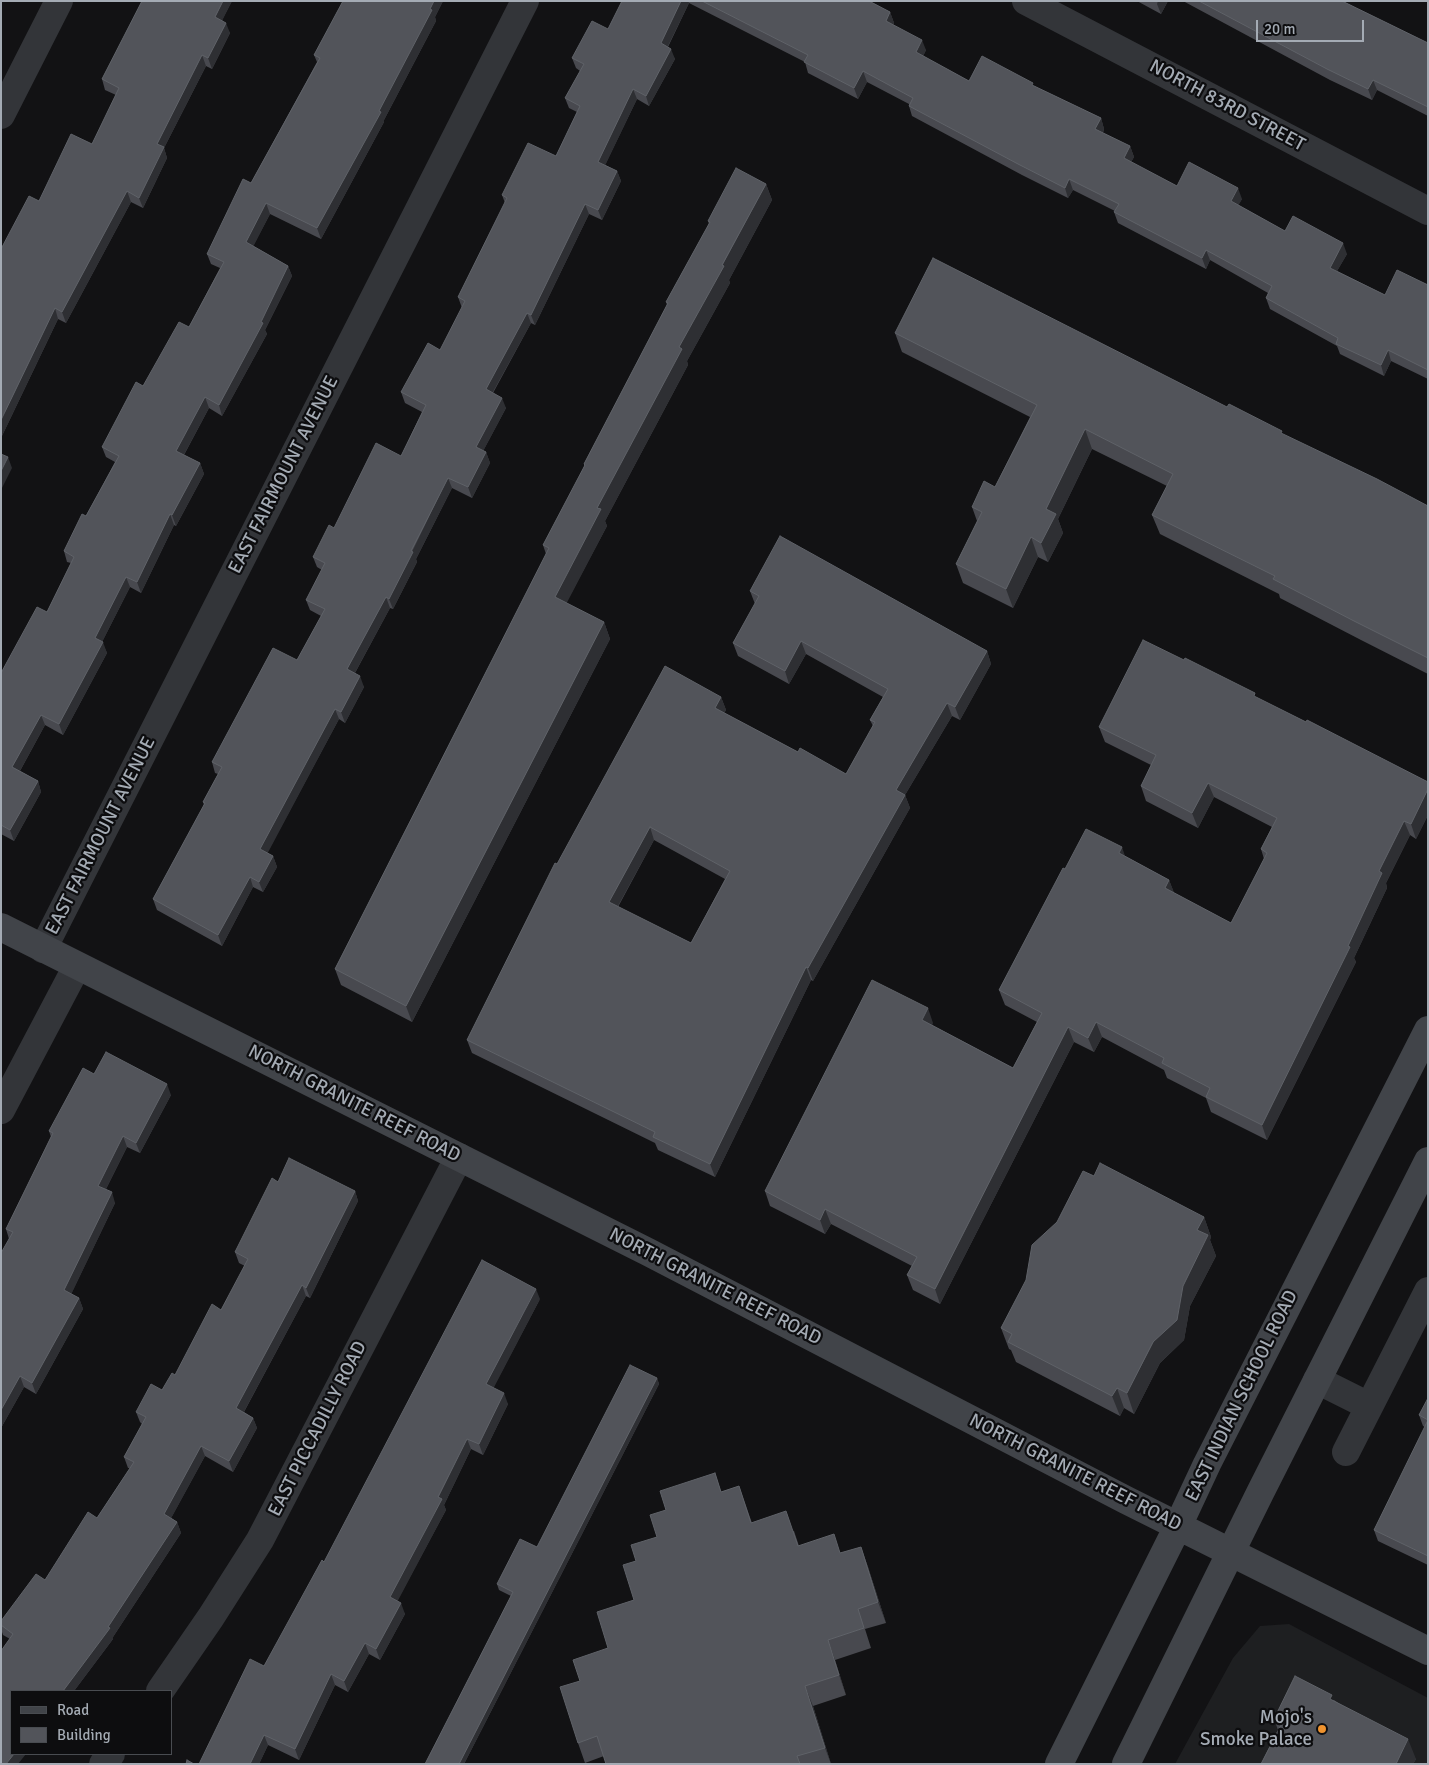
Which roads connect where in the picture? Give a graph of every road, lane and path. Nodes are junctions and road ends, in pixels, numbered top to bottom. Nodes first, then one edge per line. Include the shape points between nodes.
1 (59, 1) edge
2 (525, 1) edge
3 (1026, 1) edge
4 (1, 114) edge
5 (1428, 211) edge
6 (1, 927) edge
7 (43, 949) junction
8 (76, 966) junction
9 (1428, 1030) edge
10 (1, 1110) edge
11 (459, 1157) junction
12 (1428, 1161) edge
13 (1428, 1291) edge
14 (1317, 1380) junction
15 (1369, 1406) junction
16 (1346, 1452) dead end
17 (1178, 1526) junction
18 (1231, 1553) junction
19 (1428, 1651) edge
20 (161, 1690) edge
21 (1059, 1764) edge
22 (1126, 1764) edge

1 - 4 street
2 - 7 street, EAST FAIRMOUNT AVENUE
3 - 5 street, NORTH 83RD STREET
6 - 7 street, NORTH GRANITE REEF ROAD
7 - 8 street, NORTH GRANITE REEF ROAD
8 - 10 street
8 - 11 street, NORTH GRANITE REEF ROAD
9 - 17 street, EAST INDIAN SCHOOL ROAD
11 - 17 street, NORTH GRANITE REEF ROAD
11 - 20 street, EAST PICCADILLY ROAD via 260,1540
12 - 14 street
13 - 15 street
14 - 15 street
14 - 18 street
15 - 16 street
17 - 18 street, NORTH GRANITE REEF ROAD
17 - 21 street, EAST INDIAN SCHOOL ROAD
18 - 19 street, NORTH GRANITE REEF ROAD
18 - 22 street

